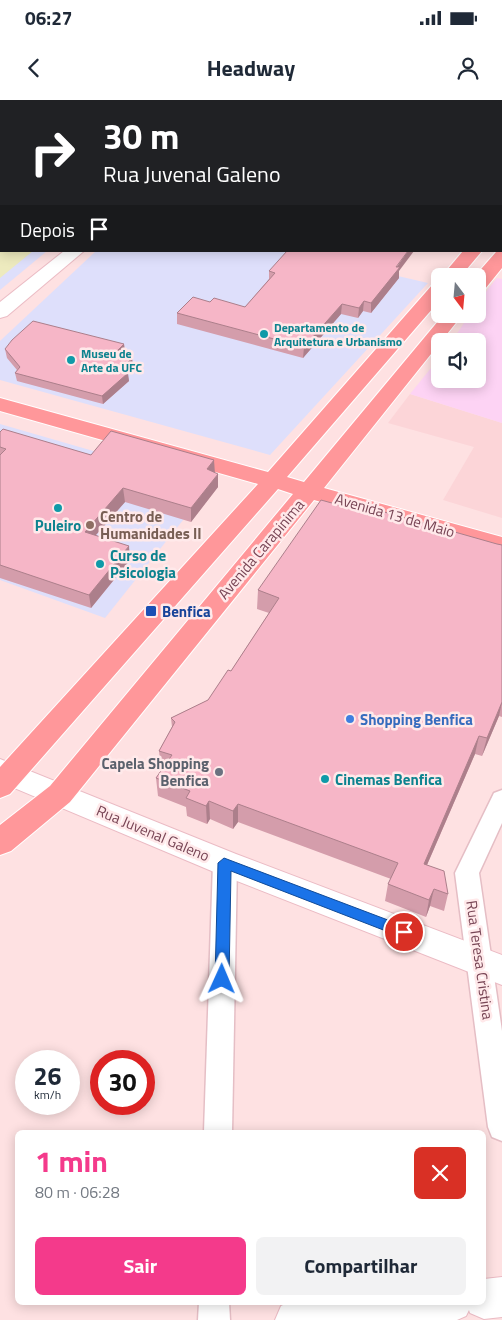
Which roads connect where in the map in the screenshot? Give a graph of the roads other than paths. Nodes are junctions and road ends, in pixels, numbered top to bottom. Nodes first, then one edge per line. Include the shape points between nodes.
1 (74, 252) edge
2 (472, 252) edge
3 (502, 256) edge
4 (458, 268) edge
5 (486, 275) edge
6 (431, 298) edge
7 (0, 312) edge
8 (447, 323) edge
9 (0, 390) edge
10 (0, 404) edge
11 (279, 473) junction
12 (315, 484) junction
13 (502, 528) edge
14 (502, 545) edge
15 (4, 777) edge
16 (60, 794) junction
17 (502, 799) edge
18 (0, 842) edge
19 (224, 863) junction
20 (491, 966) edge
21 (502, 1127) edge
22 (218, 1130) edge
23 (502, 1297) edge
24 (486, 1299) edge
25 (214, 1305) edge
26 (426, 1305) edge
27 (214, 1320) edge
28 (295, 1320) edge

1 - 7 street
2 - 4 main road
3 - 5 main road
6 - 11 main road
8 - 12 main road, Avenida Carapinima
9 - 11 main road, Avenida 13 de Maio
10 - 11 main road, Avenida 13 de Maio
11 - 12 main road, Avenida 13 de Maio
11 - 15 main road
12 - 13 main road, Avenida 13 de Maio
12 - 14 main road, Avenida 13 de Maio
12 - 16 main road, Avenida Carapinima
15 - 16 street, Rua Juvenal Galeno
16 - 18 main road, Avenida Carapinima
16 - 19 street, Rua Juvenal Galeno
17 - 20 street, Rua Teresa Cristina via 468,873
19 - 20 street, Rua Juvenal Galeno
19 - 22 street
20 - 21 street, Rua Teresa Cristina
23 - 24 street
25 - 27 street
26 - 28 street

